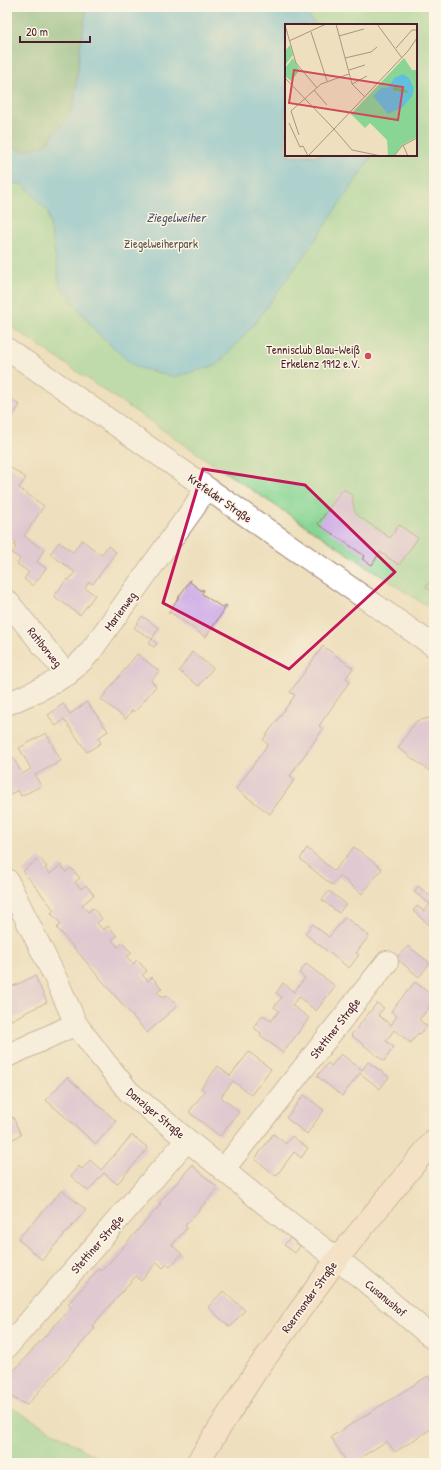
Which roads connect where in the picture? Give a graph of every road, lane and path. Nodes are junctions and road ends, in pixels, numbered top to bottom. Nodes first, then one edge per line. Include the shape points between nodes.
1 (7, 350) edge
2 (205, 488) junction
3 (7, 601) edge
4 (434, 646) edge
5 (67, 675) junction
6 (7, 704) edge
7 (7, 880) edge
8 (387, 962) dead end
9 (76, 1024) junction
10 (7, 1056) edge
11 (187, 1140) junction
12 (434, 1140) edge
13 (223, 1170) junction
14 (337, 1258) junction
15 (434, 1339) edge
16 (7, 1347) edge
17 (197, 1463) edge

1 - 2 street, Krefelder Straße
2 - 4 street, Krefelder Straße
2 - 5 street, Marienweg via 195,506 90,652
3 - 5 street, Ratiborweg
5 - 6 street, Marienweg
7 - 9 street, Danziger Straße
8 - 13 street, Stettiner Straße
9 - 10 street
9 - 11 street, Danziger Straße via 129,1092
11 - 13 street, Danziger Straße
11 - 16 street, Stettiner Straße
12 - 14 main road, Roermonder Straße
13 - 14 street, Danziger Straße
14 - 15 street, Cusanushof
14 - 17 main road, Roermonder Straße via 256,1371

